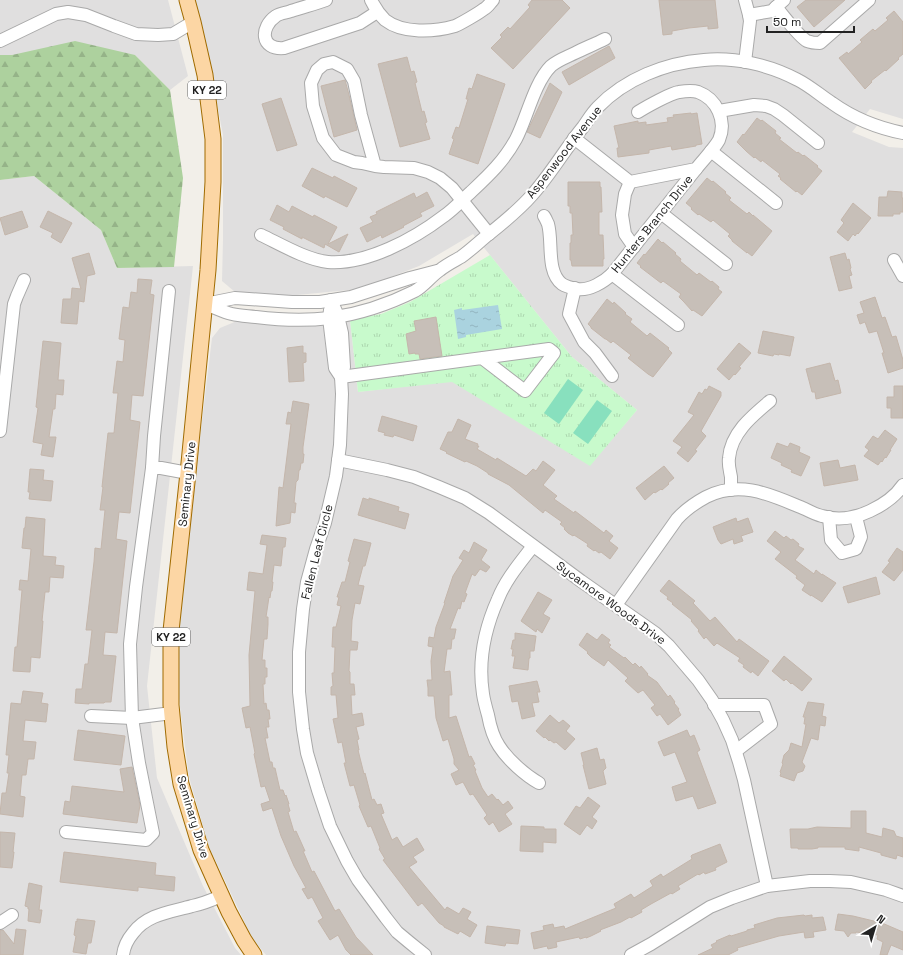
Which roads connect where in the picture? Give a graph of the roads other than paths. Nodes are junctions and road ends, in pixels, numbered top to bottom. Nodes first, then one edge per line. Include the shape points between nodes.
1 (187, 0) edge
2 (326, 0) edge
3 (371, 0) edge
4 (493, 0) edge
5 (745, 0) edge
6 (869, 0) edge
7 (780, 4) edge
8 (377, 12) junction
9 (749, 14) junction
10 (193, 22) junction
11 (605, 39) dead end
12 (0, 41) edge
13 (746, 62) junction
14 (719, 111) junction
15 (638, 112) dead end
16 (903, 133) edge
17 (574, 138) junction
18 (818, 143) dead end
19 (711, 150) junction
20 (375, 166) junction
21 (696, 169) junction
22 (630, 182) junction
23 (462, 200) junction
24 (776, 203) dead end
25 (661, 213) junction
26 (544, 216) dead end
27 (489, 234) junction
28 (261, 235) dead end
29 (634, 247) junction
30 (894, 260) dead end
31 (726, 264) dead end
32 (438, 270) junction
33 (612, 274) junction
34 (903, 276) edge
35 (24, 280) dead end
36 (575, 288) junction
37 (169, 291) dead end
38 (331, 300) junction
39 (205, 304) junction
40 (334, 317) junction
41 (678, 325) dead end
42 (482, 358) junction
43 (612, 376) dead end
44 (341, 377) junction
45 (770, 401) dead end
46 (0, 431) edge
47 (338, 460) junction
48 (152, 468) junction
49 (188, 473) junction
50 (903, 485) edge
51 (731, 490) junction
52 (829, 517) junction
53 (856, 517) junction
54 (533, 546) junction
55 (616, 605) junction
56 (714, 705) junction
57 (172, 713) junction
58 (91, 716) dead end
59 (132, 718) junction
60 (736, 752) junction
61 (540, 783) dead end
62 (66, 832) dead end
63 (767, 886) junction
64 (222, 896) junction
65 (903, 896) edge
66 (12, 914) dead end
67 (0, 922) edge
68 (123, 955) edge
69 (254, 955) edge
70 (425, 955) edge
71 (631, 955) edge

1 - 10 main road, Seminary Drive / KY 22
2 - 8 street via 277,15 266,29 266,41 270,46 284,48 360,23
3 - 8 street
4 - 8 street via 484,9 456,26 438,30 405,29 385,20
5 - 9 street
6 - 7 street via 820,43 807,41 801,37
7 - 9 street via 772,11
9 - 13 street
10 - 12 street via 173,34 136,34 86,14 68,12 56,14
10 - 39 main road, Seminary Drive / KY 22 via 205,75 213,139 213,182
11 - 23 street via 562,60 543,75 516,138 504,158 491,174
13 - 16 street, Aspenwood Avenue via 784,73 863,121
13 - 17 street, Aspenwood Avenue via 730,59 704,60 677,64 645,75 608,98
14 - 15 street via 707,96 691,91 677,92
14 - 18 street via 754,105 766,106 783,115
14 - 19 street, Hunters Branch Drive via 722,129
17 - 22 street
17 - 27 street, Aspenwood Avenue via 531,197
19 - 21 street, Hunters Branch Drive
19 - 24 street
20 - 20 street via 336,155 323,138 313,106 311,83 317,70 324,64 333,62 347,69 354,81
20 - 23 street via 414,168 428,172 440,178
21 - 22 street, Hunters Branch Drive
21 - 25 street, Hunters Branch Drive
22 - 29 street via 625,194 622,215 625,234
23 - 27 street
23 - 28 street via 428,228 393,247 355,260 327,262 311,258
25 - 29 street, Hunters Branch Drive
25 - 31 street
26 - 36 street via 548,225 552,266 556,276 562,284
27 - 32 street, Aspenwood Avenue via 462,256
29 - 33 street, Hunters Branch Drive
30 - 34 street
32 - 38 street, Aspenwood Avenue via 351,297
32 - 40 street, Aspenwood Avenue via 417,290 377,307
33 - 36 street, Hunters Branch Drive via 588,288
33 - 41 street
35 - 46 street via 14,304
36 - 43 street via 569,314 584,342
37 - 48 street
38 - 39 street, Aspenwood Avenue via 292,302 235,298
38 - 40 street, Fallen Leaf Circle
39 - 40 street, Aspenwood Avenue via 231,314 260,317 291,320
39 - 49 main road, Seminary Drive / KY 22
40 - 44 street, Fallen Leaf Circle via 342,333 344,366
42 - 42 street via 549,349 554,353 525,391
42 - 44 street
44 - 47 street, Fallen Leaf Circle
45 - 51 street via 750,418 734,440 729,458
47 - 54 street, Sycamore Woods Drive via 414,477 464,498
47 - 70 street, Fallen Leaf Circle via 303,609 299,692 307,753 330,826 346,861 386,918 403,937
48 - 49 street
48 - 59 street via 130,644
49 - 57 main road, Seminary Drive / KY 22 via 171,631
50 - 53 street via 880,507
51 - 52 street via 748,489
51 - 55 street via 713,494 684,511
52 - 53 street
52 - 53 street via 831,540 842,553 856,549 861,537
54 - 55 street, Sycamore Woods Drive
54 - 61 street via 498,597 486,630 482,694 491,730 499,746 514,764
55 - 56 street, Sycamore Woods Drive via 669,646 698,680
56 - 60 street, Sycamore Woods Drive
56 - 60 street via 764,705 771,724
57 - 59 street
57 - 64 main road, Seminary Drive / KY 22 via 181,784 201,850
58 - 59 street
59 - 62 street via 153,833 146,840
60 - 63 street, Sycamore Woods Drive
63 - 65 street via 810,881 851,882
63 - 71 street via 710,908
64 - 68 street via 157,915 143,922 128,939
64 - 69 main road, Seminary Drive / KY 22
66 - 67 street

